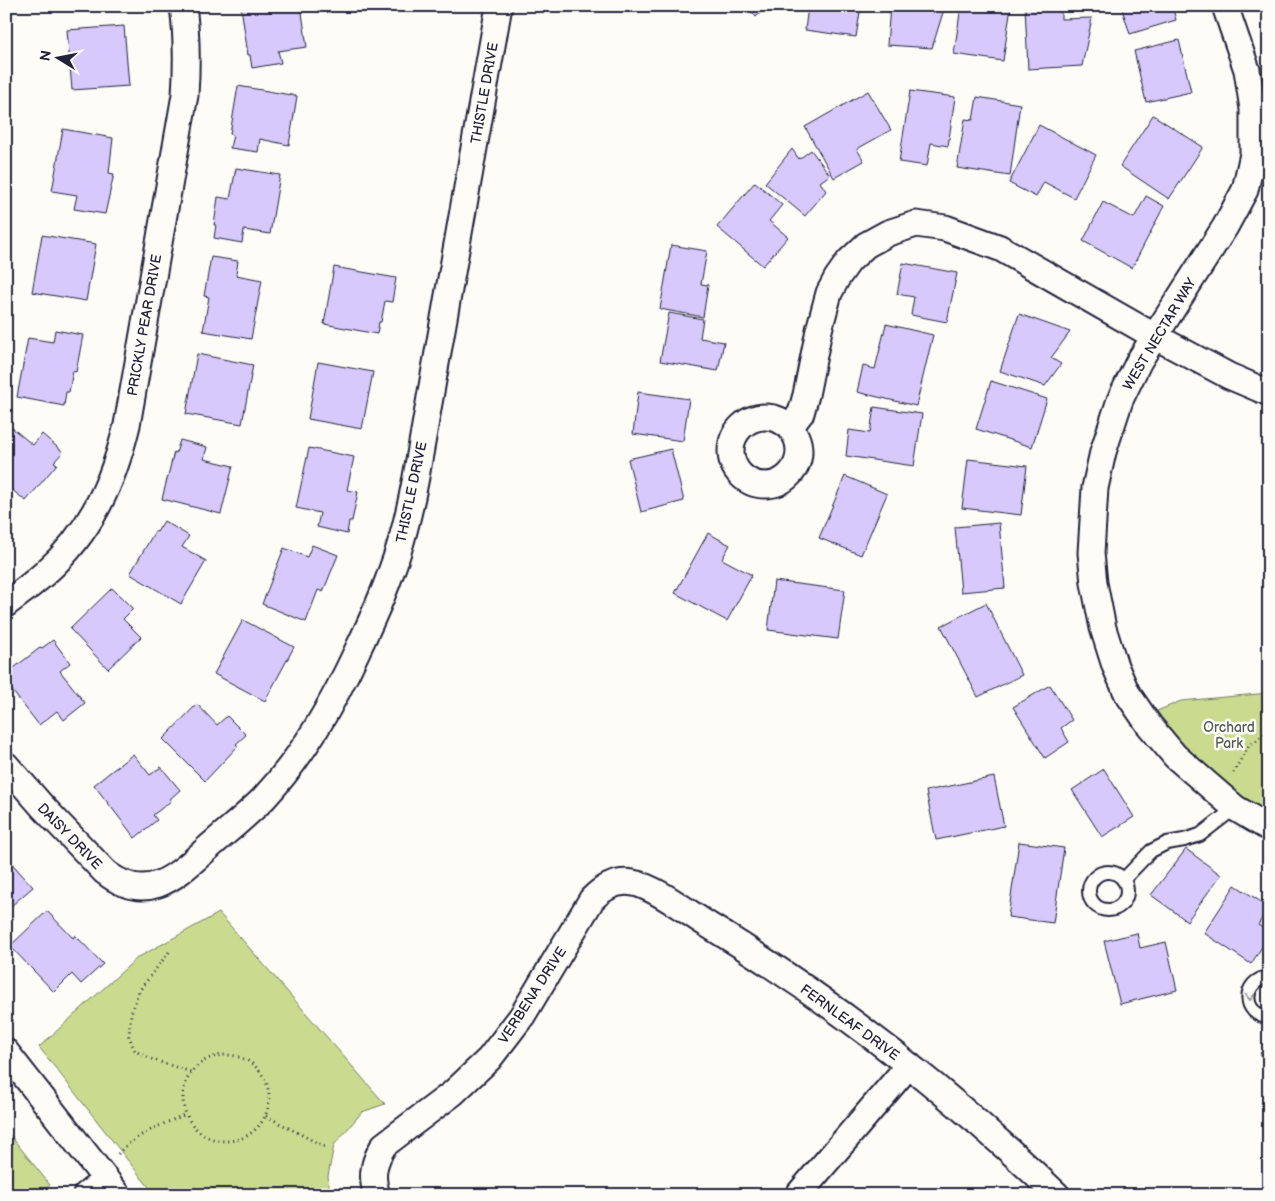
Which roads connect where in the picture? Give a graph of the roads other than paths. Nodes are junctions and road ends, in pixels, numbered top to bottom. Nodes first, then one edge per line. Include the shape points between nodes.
1 (183, 6) edge
2 (499, 6) edge
3 (1225, 6) edge
4 (1154, 336) junction
5 (1269, 393) edge
6 (790, 427) dead end
7 (6, 604) edge
8 (6, 765) edge
9 (1236, 808) junction
10 (1269, 828) edge
11 (1123, 880) dead end
12 (620, 883) joint
13 (146, 887) joint
14 (1269, 978) edge
15 (1269, 1017) edge
16 (6, 1052) edge
17 (909, 1065) junction
18 (112, 1187) edge
19 (86, 1195) edge
20 (377, 1195) edge
21 (798, 1195) edge
22 (1057, 1195) edge

1 - 7 street, PRICKLY PEAR DRIVE via 187,43 185,95 120,452 111,479 84,529 45,573
2 - 13 street, THISTLE DRIVE via 416,477 402,541 382,596 332,702 287,770 262,799 177,875
3 - 4 street, WEST NECTAR WAY via 1247,70 1253,109 1253,154 1244,190 1225,227
4 - 5 street via 1229,376
4 - 6 street via 1000,248 945,228 916,224 888,233 866,245 849,262 828,294 801,413
4 - 9 street, WEST NECTAR WAY via 1120,400 1103,452 1095,488 1091,553 1094,583 1115,666 1127,693 1175,756
8 - 13 street, DAISY DRIVE via 105,872 124,884
9 - 10 street, WEST NECTAR WAY
9 - 11 lane via 1200,835 1151,850
12 - 17 street, FERNLEAF DRIVE via 643,886 718,931
12 - 20 street, VERBENA DRIVE via 600,891 592,899 522,1016 489,1059 453,1092 384,1145 374,1167
14 -> 15 lane via 1255,982 1248,999 1253,1011
16 - 18 street
17 - 21 street
17 - 22 street, FERNLEAF DRIVE via 969,1114
18 - 19 street

